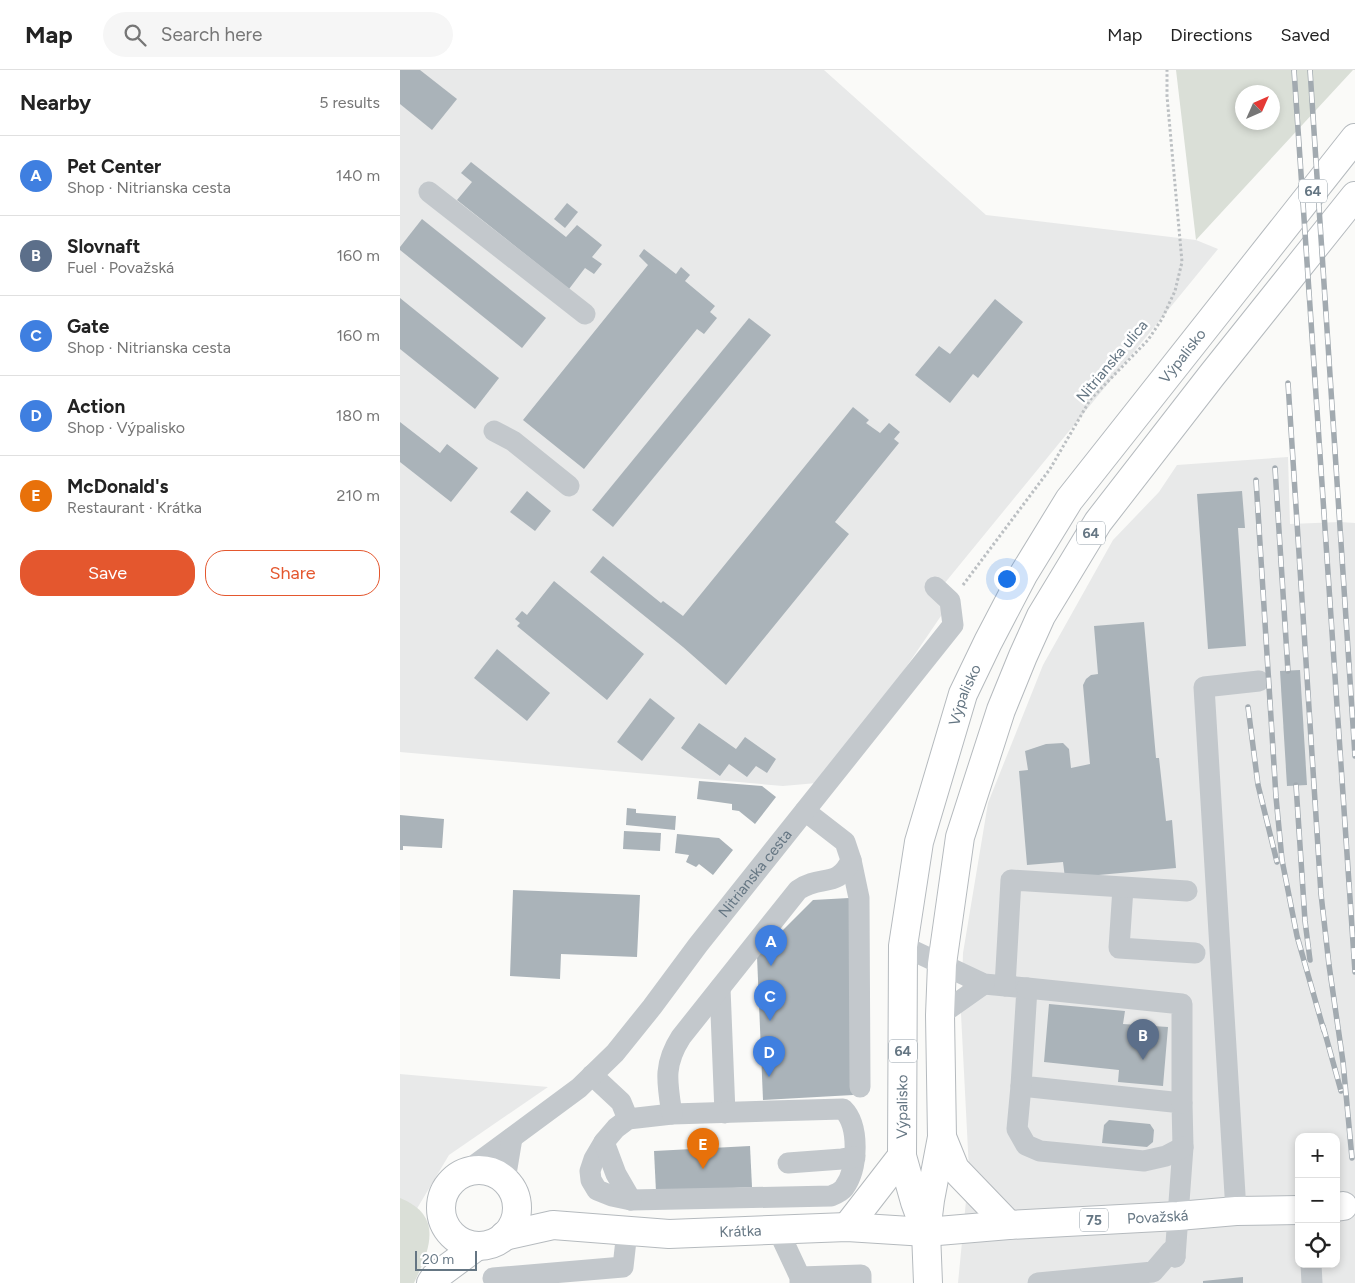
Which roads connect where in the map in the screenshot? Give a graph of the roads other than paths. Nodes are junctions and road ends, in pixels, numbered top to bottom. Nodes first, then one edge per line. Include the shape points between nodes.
1 (1355, 138) edge
2 (429, 192) dead end
3 (1355, 196) edge
4 (584, 314) dead end
5 (494, 431) dead end
6 (569, 486) dead end
7 (943, 594) road end
8 (1259, 681) dead end
9 (805, 811) junction
10 (851, 860) junction
11 (1123, 888) junction
12 (1187, 891) dead end
13 (903, 946) junction
14 (1195, 953) dead end
15 (942, 964) junction
16 (984, 984) junction
17 (1005, 986) junction
18 (720, 988) junction
19 (1027, 988) junction
20 (940, 1015) junction
21 (592, 1075) junction
22 (1021, 1086) junction
23 (860, 1087) dead end
24 (1182, 1103) junction
25 (726, 1113) junction
26 (672, 1114) junction
27 (628, 1119) junction
28 (942, 1137) junction
29 (512, 1138) junction
30 (1183, 1147) junction
31 (902, 1156) junction
32 (855, 1157) junction
33 (788, 1163) dead end
34 (464, 1173) junction
35 (510, 1189) junction
36 (1295, 1210) edge
37 (1236, 1211) junction
38 (1178, 1216) junction
39 (553, 1225) junction
40 (1009, 1225) junction
41 (847, 1227) junction
42 (447, 1230) junction
43 (778, 1230) junction
44 (627, 1232) junction
45 (926, 1232) junction
46 (504, 1236) junction
47 (477, 1246) junction
48 (1311, 1268) edge
49 (493, 1278) dead end
50 (1154, 1278) edge
51 (433, 1280) edge
52 (800, 1280) edge
53 (861, 1283) edge
54 (928, 1283) edge
55 (1038, 1283) edge
56 (1312, 1283) edge

1 - 13 main road, Výpalisko / 64 via 1069,500 1023,575 963,694 919,842
2 - 4 street
3 - 15 main road, Výpalisko / 64 via 1098,522 1041,616 1001,710 960,837
5 - 6 street via 513,441
7 - 9 street, Nitrianska cesta via 953,625
8 - 37 street via 1204,687
9 - 10 street via 845,842
9 - 21 street, Nitrianska cesta via 698,944 652,1008
10 - 18 street via 847,870 836,879 807,883 798,890
10 - 23 street via 859,898
11 - 12 street
11 - 14 street via 1119,948
11 - 17 street via 1011,880
13 - 15 street
13 - 31 main road, Výpalisko / 64
15 - 16 street
15 - 20 main road, Výpalisko / 64
16 - 17 street
16 - 20 street
17 - 19 street
18 - 25 street
18 - 26 street via 673,1050 668,1065
19 - 22 street
19 - 24 street via 1182,1004
20 - 28 main road, Výpalisko / 64
21 - 27 street via 621,1102
21 - 29 street, Nitrianska cesta
22 - 24 street
22 - 30 street via 1018,1129 1026,1145 1040,1151 1144,1161 1166,1156
24 - 30 street
25 - 26 street
25 - 32 street via 843,1109 854,1130
26 - 27 street
27 - 32 street via 604,1142 616,1174 631,1200 831,1196 845,1186
28 - 40 main road, 64 via 955,1169
28 - 45 main road, Výpalisko / 64
29 - 34 street, Nitrianska cesta
29 - 35 street
30 - 38 street
31 - 41 main road
31 - 45 main road, Výpalisko / 64
32 - 33 street
34 - 35 main road via 487,1171 500,1176
34 - 42 main road via 451,1182 443,1195 442,1217
35 - 39 main road
35 - 46 main road via 517,1212
36 - 37 main road, Považská / 75
37 - 38 main road, Považská / 75
38 - 40 main road, Považská / 75
38 - 50 street via 1174,1257 1171,1251
39 - 44 main road, Krátka
39 - 46 main road, Krátka
40 - 45 main road, Považská / 75
41 - 43 main road, Krátka
41 - 45 main road, Krátka
42 - 47 main road via 463,1243
42 - 51 main road
43 - 44 main road, Krátka via 669,1234
43 - 52 street
44 - 49 street via 623,1268
45 - 54 main road, Výpalisko / 64
46 - 47 main road via 492,1244
47 - 51 main road
48 - 56 street
50 - 55 street
52 - 53 street via 861,1275

